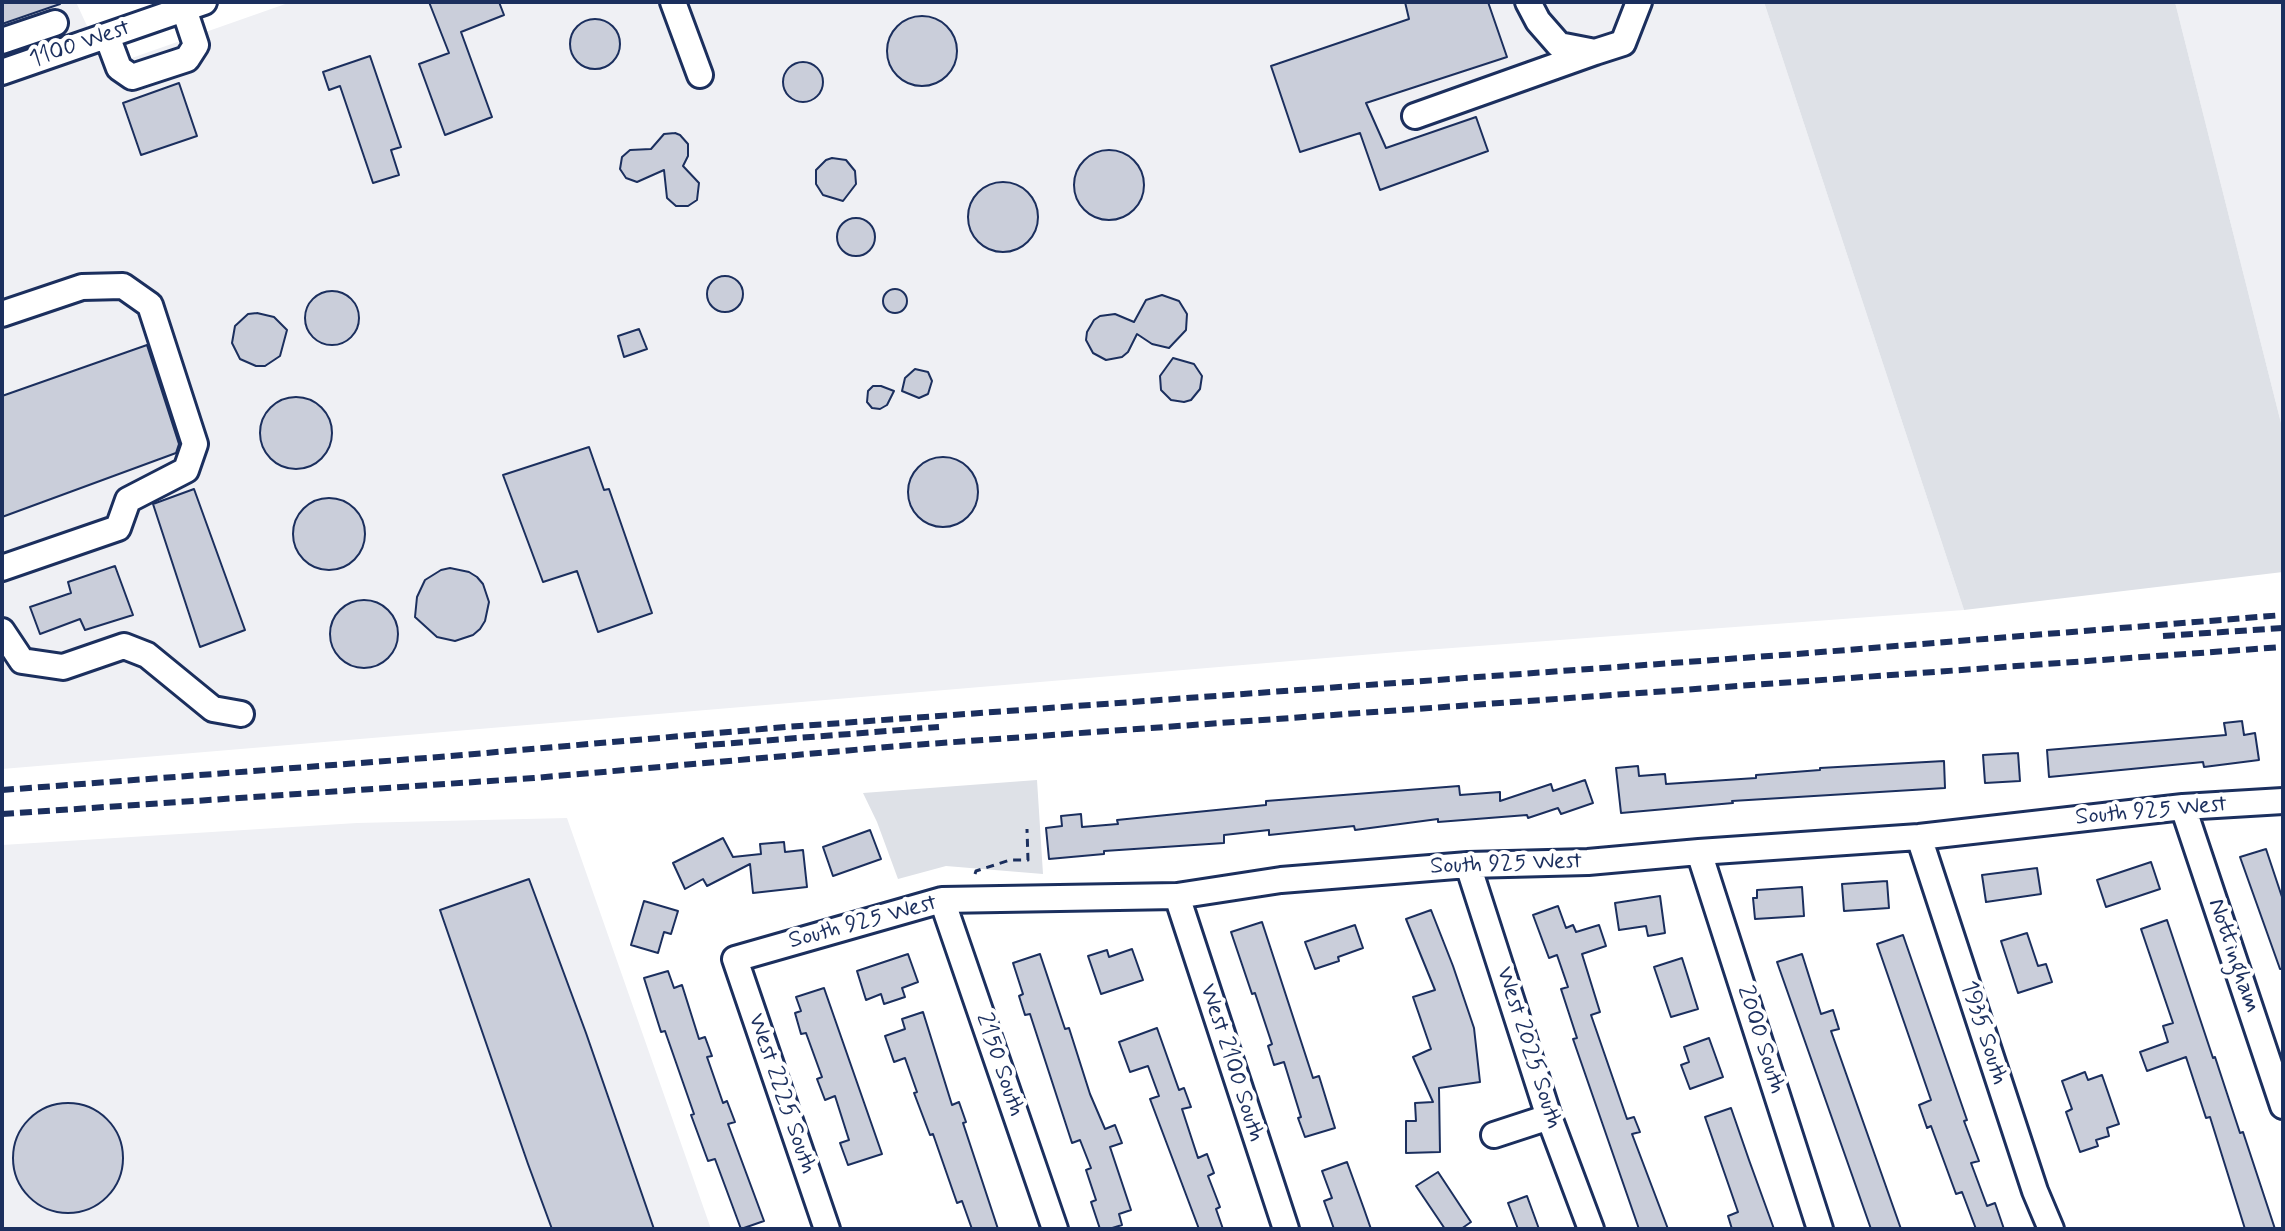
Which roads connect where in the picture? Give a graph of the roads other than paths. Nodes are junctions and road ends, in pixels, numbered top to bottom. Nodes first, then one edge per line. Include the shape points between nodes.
1 (673, 2) edge
2 (1528, 2) edge
3 (1639, 2) edge
4 (194, 5) edge
5 (52, 13) edge
6 (107, 36) junction
7 (2, 41) edge
8 (63, 51) junction
9 (1595, 52) junction
10 (2, 72) edge
11 (700, 75) dead end
12 (1415, 116) dead end
13 (2, 314) edge
14 (2, 568) edge
15 (2, 631) edge
16 (241, 714) dead end
17 (2283, 801) edge
18 (2183, 807) junction
19 (1919, 837) junction
20 (1699, 852) junction
21 (1468, 865) junction
22 (1177, 896) junction
23 (942, 900) junction
24 (735, 959) joint
25 (2283, 1106) edge
26 (1549, 1117) junction
27 (1494, 1135) dead end
28 (827, 1229) edge
29 (1055, 1229) edge
30 (1286, 1229) edge
31 (1591, 1229) edge
32 (1820, 1229) edge
33 (2051, 1229) edge

1 - 11 street
2 - 9 street via 1559,45
3 - 9 street via 1623,43
4 - 6 street, 1100 West
4 - 6 street via 196,45 187,59 132,77 119,68
5 - 7 street
5 - 8 street
6 - 8 street, 1100 West
8 - 10 street, 1100 West
9 - 12 street
13 - 14 street via 82,287 123,286 150,305 195,444 186,470 128,500 118,528
15 - 16 street via 22,661 63,667 124,646 147,655 213,709
17 - 18 street, South 925 West
18 - 19 street, South 925 West
18 - 25 street, Nottingham
19 - 20 street, South 925 West
19 - 33 street, 1935 South
20 - 21 street, South 925 West
20 - 32 street, 2000 South
21 - 22 street, South 925 West via 1281,880
21 - 26 street, West 2025 South
22 - 23 street, South 925 West
22 - 30 street, West 2100 South
23 - 24 street, South 925 West
23 - 29 street, 2150 South
24 - 28 street, West 2225 South
26 - 27 street
26 - 31 street, West 2025 South

